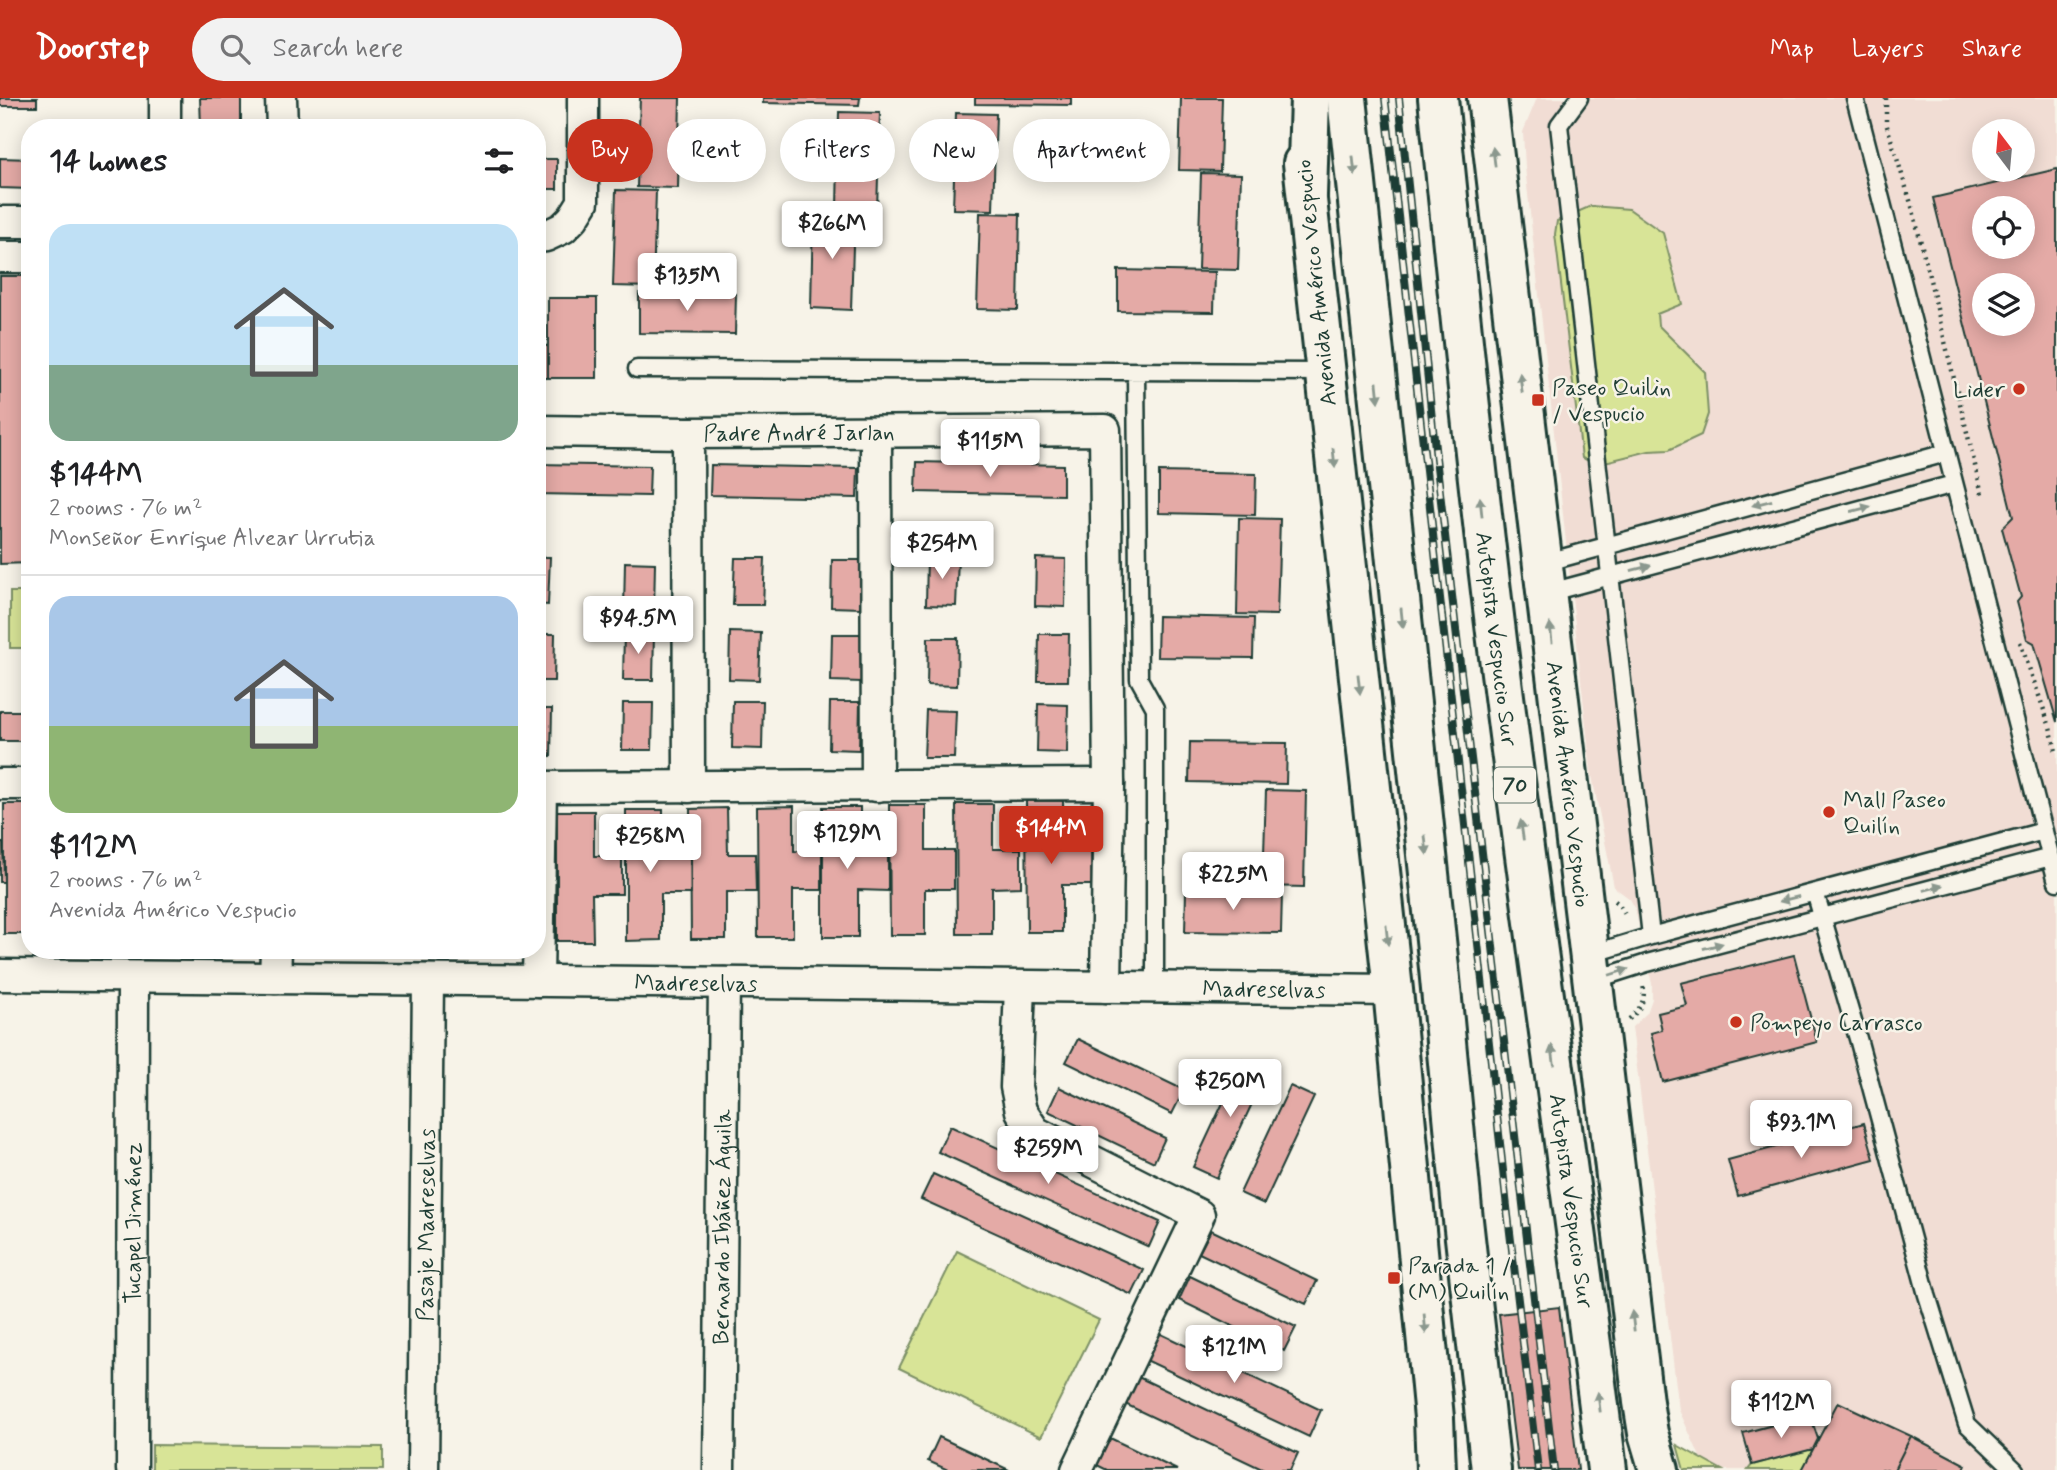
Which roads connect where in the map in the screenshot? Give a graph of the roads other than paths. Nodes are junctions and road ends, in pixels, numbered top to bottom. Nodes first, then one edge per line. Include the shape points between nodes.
1 (165, 98) edge
2 (281, 98) edge
3 (583, 98) edge
4 (1295, 98) edge
5 (1310, 98) edge
6 (1347, 98) edge
7 (1438, 98) edge
8 (1487, 98) edge
9 (1579, 98) edge
10 (1855, 98) edge
11 (165, 119) edge
12 (282, 119) edge
13 (1307, 195) junction
14 (0, 222) edge
15 (21, 222) edge
16 (546, 236) edge
17 (0, 257) edge
18 (21, 257) edge
19 (637, 369) dead end
20 (1136, 372) junction
21 (1325, 372) junction
22 (546, 431) edge
23 (876, 432) junction
24 (688, 433) junction
25 (1947, 453) junction
26 (1954, 484) junction
27 (1606, 545) junction
28 (1609, 576) junction
29 (1545, 578) junction
30 (0, 784) edge
31 (21, 784) edge
32 (1109, 784) junction
33 (546, 786) edge
34 (877, 786) junction
35 (689, 787) junction
36 (2044, 831) junction
37 (2051, 857) junction
38 (2057, 882) edge
39 (1815, 892) junction
40 (1823, 918) junction
41 (1651, 936) junction
42 (538, 959) edge
43 (275, 964) edge
44 (1590, 968) junction
45 (0, 975) edge
46 (133, 977) junction
47 (428, 980) junction
48 (538, 981) junction
49 (724, 983) junction
50 (1020, 987) junction
51 (1106, 987) junction
52 (1155, 988) junction
53 (1393, 990) junction
54 (132, 1470) edge
55 (424, 1470) edge
56 (719, 1470) edge
57 (1077, 1470) edge
58 (1436, 1470) edge
59 (1491, 1470) edge
60 (1607, 1470) edge
61 (1660, 1470) edge
62 (2015, 1470) edge

1 - 11 street
2 - 12 street
3 - 16 street via 583,202 563,228
4 - 13 main road, Avenida Américo Vespucio
5 - 13 main road
6 -> 59 main road
60 -> 7 main road, Autopista Vespucio Sur / 70 via 1492,604
29 -> 8 main road, Avenida Américo Vespucio
9 - 27 lane via 1559,125
10 - 25 lane
13 - 21 main road, Avenida Américo Vespucio
14 - 15 street
17 - 18 street
19 - 20 lane
20 - 21 lane
20 - 52 lane via 1139,678 1155,708
21 -> 53 main road, Avenida Américo Vespucio
22 - 24 street, Padre André Jarlan
23 - 24 street, Padre André Jarlan
23 - 32 street, Padre André Jarlan via 1105,430
23 - 34 street
24 - 35 street
25 - 26 lane
25 -> 27 lane
28 -> 26 lane
26 - 36 lane
27 - 28 lane
27 - 29 lane
28 - 29 lane
28 - 41 lane
44 -> 29 main road, Avenida Américo Vespucio
30 - 31 street
32 - 34 street
32 - 51 street
33 - 35 street
34 - 35 street
36 - 37 lane
36 - 39 lane
37 - 38 lane
40 -> 37 lane
39 - 40 lane
39 -> 41 lane
44 -> 40 lane via 1647,963
40 - 62 lane via 1967,1424
41 - 44 lane
42 - 48 street
43 - 46 street, Madreselvas
43 - 47 street, Madreselvas
61 -> 44 main road, Avenida Américo Vespucio via 1643,1402
45 - 46 street, Madreselvas
46 - 54 street, Tucapel Jiménez
47 - 48 street, Madreselvas
47 - 55 street, Pasaje Madreselvas
48 - 49 street, Madreselvas
49 - 50 street, Madreselvas
49 - 56 street, Bernardo Ibáñez Águila
50 - 51 street, Madreselvas
50 - 57 street via 1016,1087 1021,1111 1034,1132 1199,1215
51 - 52 street, Madreselvas
52 - 53 street, Madreselvas
53 -> 58 main road, Avenida Américo Vespucio

